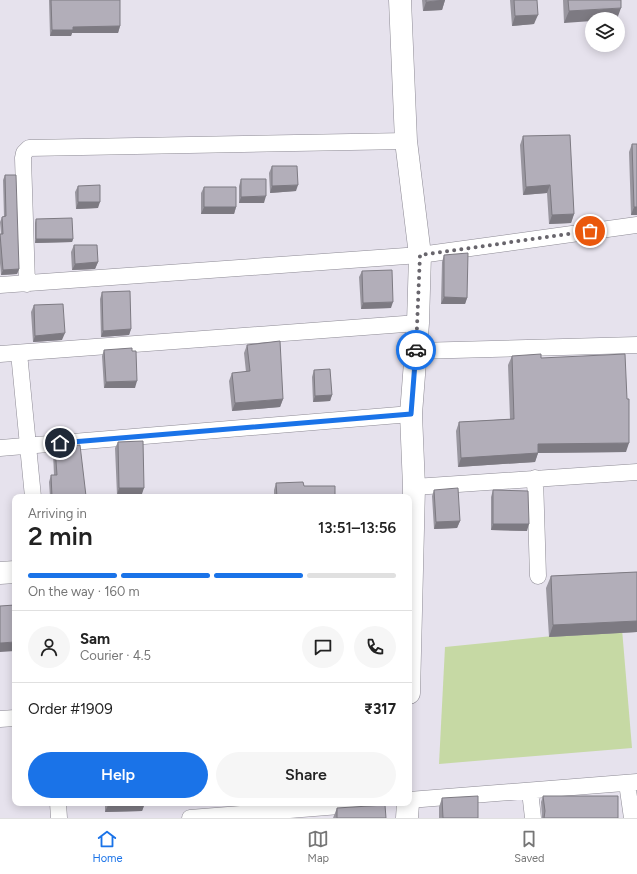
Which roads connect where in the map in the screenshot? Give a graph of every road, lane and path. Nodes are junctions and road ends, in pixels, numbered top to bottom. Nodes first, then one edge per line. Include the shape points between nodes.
1 (400, 0) edge
2 (406, 141) junction
3 (637, 225) edge
4 (420, 255) junction
5 (27, 284) junction
6 (0, 285) edge
7 (418, 323) junction
8 (637, 345) edge
9 (416, 351) junction
10 (19, 353) junction
11 (0, 354) edge
12 (411, 414) junction
13 (28, 446) junction
14 (0, 448) edge
15 (637, 472) edge
16 (535, 478) junction
17 (414, 487) junction
18 (33, 494) edge
19 (412, 512) edge
20 (12, 572) edge
21 (0, 573) edge
22 (538, 576) dead end
23 (0, 718) edge
24 (12, 718) edge
25 (632, 782) edge
26 (530, 791) junction
27 (412, 802) edge
28 (58, 806) edge
29 (340, 806) edge
30 (408, 806) edge
31 (59, 818) edge
32 (190, 818) edge
33 (407, 818) edge
34 (533, 818) edge
35 (632, 818) edge

1 - 2 street
2 - 4 street
2 - 5 street via 29,148 24,152 23,158
3 - 4 street
4 - 5 street
4 - 7 street
5 - 6 street
7 - 9 street
7 - 10 street
8 - 9 street
9 - 12 street
10 - 11 street
10 - 13 street
12 - 13 street
12 - 17 street
13 - 14 street
13 - 18 street
15 - 16 street
16 - 17 street
16 - 22 street
17 - 19 street
20 - 21 street
23 - 24 street
25 - 26 street
25 - 35 street
26 - 27 street
26 - 34 street
28 - 31 street
29 - 32 street
30 - 33 street

